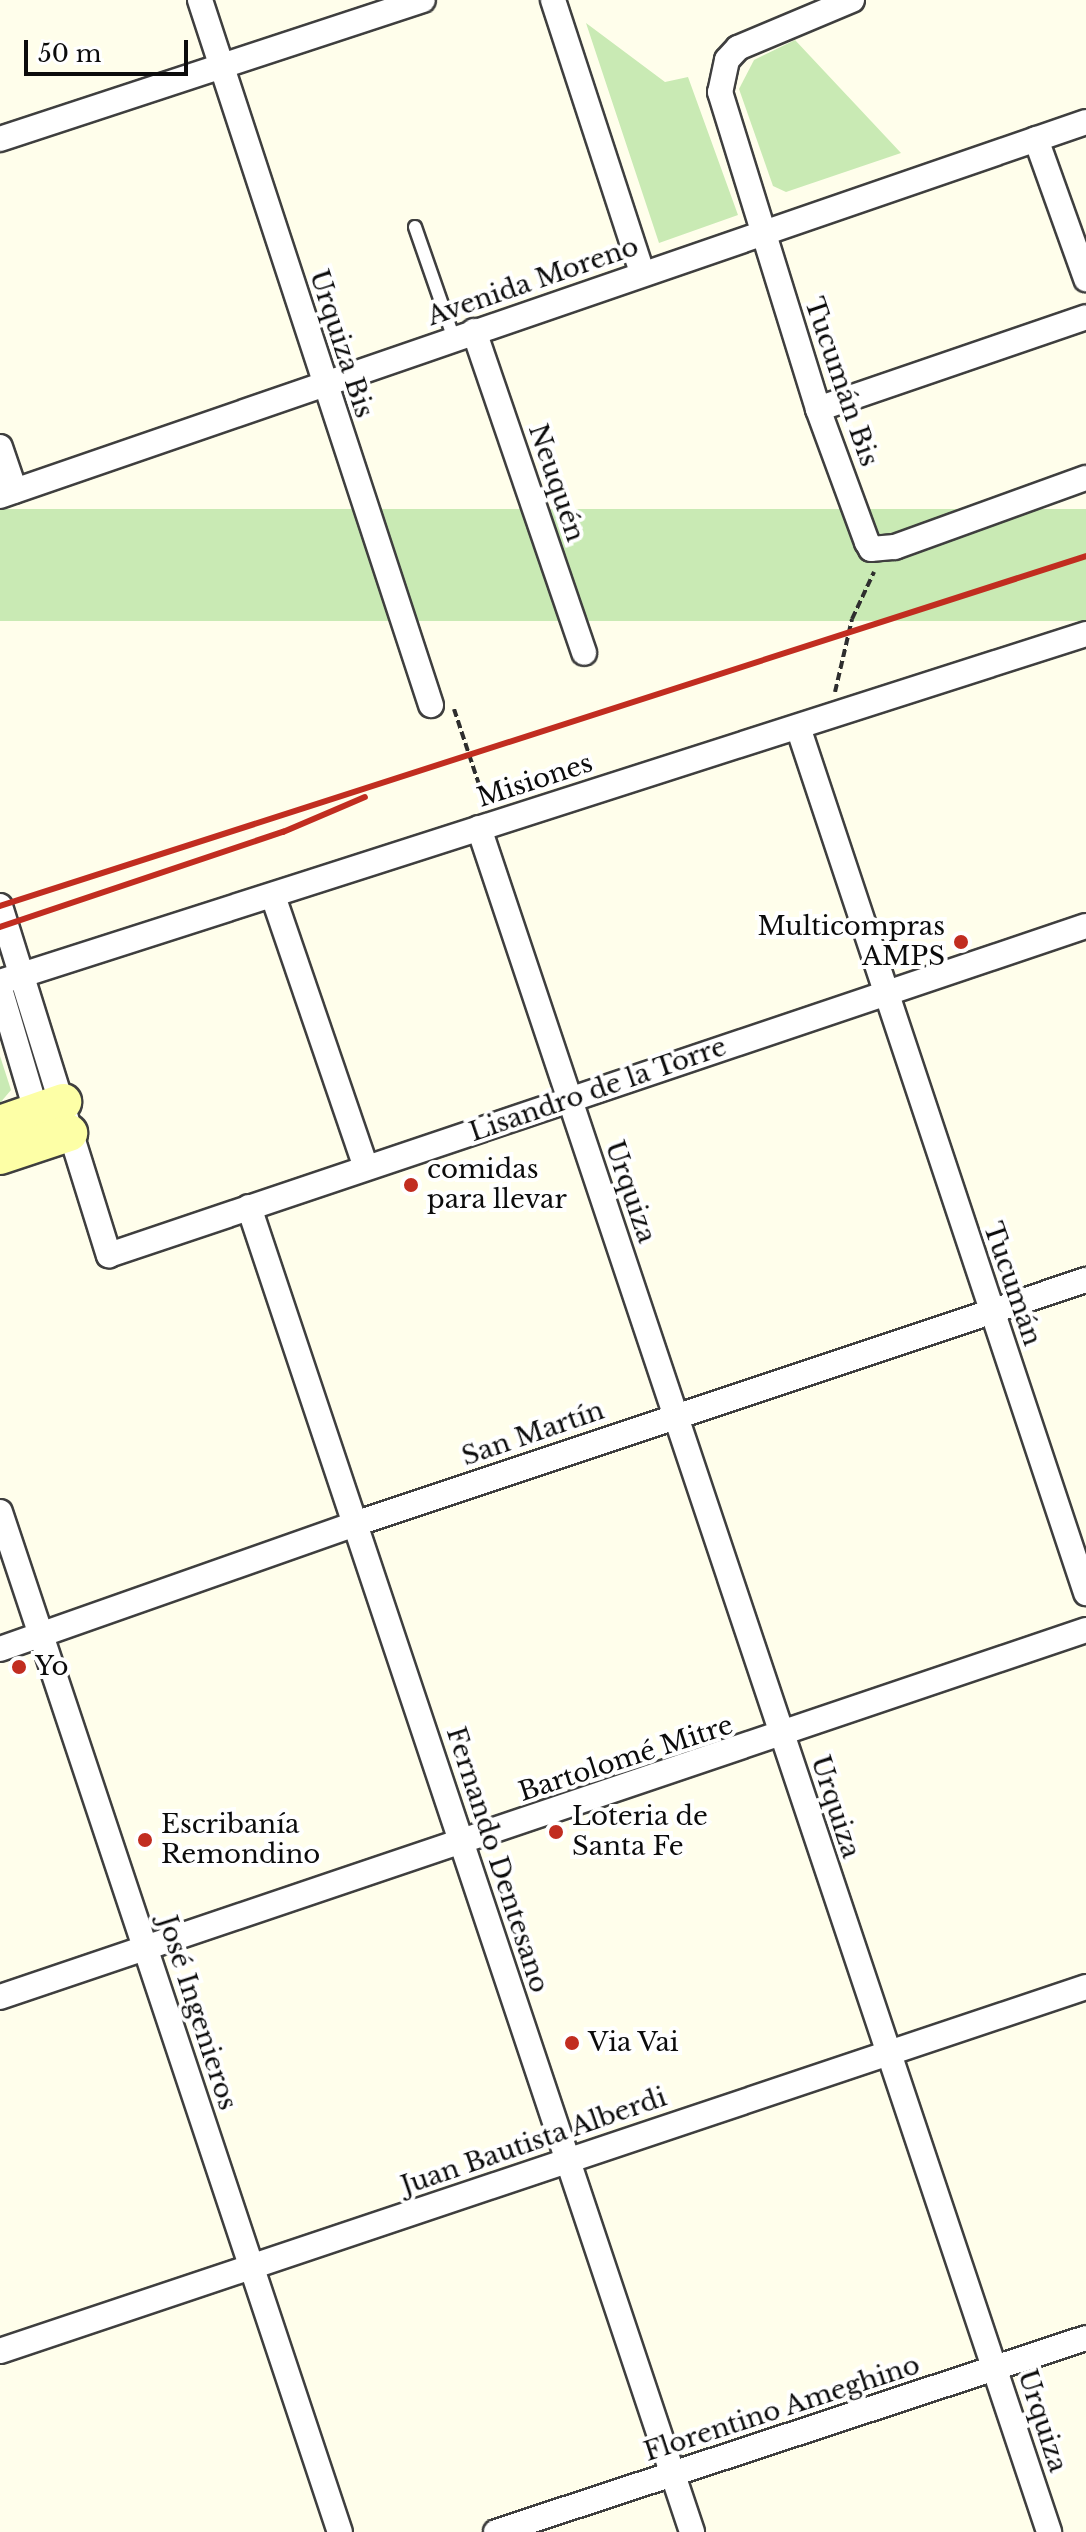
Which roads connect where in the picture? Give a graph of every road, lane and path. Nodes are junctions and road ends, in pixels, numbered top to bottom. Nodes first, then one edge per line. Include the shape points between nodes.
1 (200, 0) edge
2 (423, 0) edge
3 (553, 0) edge
4 (852, 0) edge
5 (221, 65) junction
6 (1086, 122) edge
7 (0, 139) edge
8 (1036, 139) junction
9 (415, 227) dead end
10 (762, 232) junction
11 (642, 273) junction
12 (1086, 279) edge
13 (1086, 317) edge
14 (464, 335) junction
15 (325, 385) junction
16 (818, 409) junction
17 (0, 447) edge
18 (1086, 478) edge
19 (8, 494) edge
20 (871, 549) junction
21 (1086, 634) edge
22 (584, 653) dead end
23 (440, 702) joint
24 (838, 714) junction
25 (798, 727) junction
26 (485, 826) junction
27 (273, 896) junction
28 (0, 906) edge
29 (1086, 926) edge
30 (24, 975) junction
31 (0, 982) edge
32 (0, 989) edge
33 (884, 993) junction
34 (569, 1099) junction
35 (53, 1122) junction
36 (0, 1124) edge
37 (0, 1156) edge
38 (366, 1167) junction
39 (249, 1207) junction
40 (1086, 1280) edge
41 (992, 1311) junction
42 (678, 1415) junction
43 (0, 1512) edge
44 (355, 1524) junction
45 (1086, 1593) edge
46 (1086, 1630) edge
47 (41, 1635) junction
48 (0, 1649) edge
49 (782, 1736) junction
50 (462, 1843) junction
51 (146, 1949) junction
52 (1086, 1987) edge
53 (0, 1997) edge
54 (885, 2052) junction
55 (568, 2160) junction
56 (252, 2268) junction
57 (1086, 2338) edge
58 (0, 2351) edge
59 (996, 2368) junction
60 (673, 2474) junction
61 (340, 2532) edge
62 (496, 2532) edge
63 (692, 2532) edge
64 (1049, 2532) edge

1 - 5 street, Urquiza Bis
2 - 5 street
3 - 11 street
4 - 10 street, Tucumán Bis via 753,38 727,60 722,106
5 - 7 street
5 - 15 street, Urquiza Bis
6 - 8 street, Avenida Moreno
8 - 10 street, Avenida Moreno
8 - 12 street
9 - 14 lane
10 - 11 street, Avenida Moreno
10 - 16 street, Tucumán Bis
11 - 14 street, Avenida Moreno
13 - 16 street
14 - 15 street, Avenida Moreno
14 - 22 street, Neuquén
15 - 19 street, Avenida Moreno
15 - 23 street, Urquiza Bis
16 - 20 street, Tucumán Bis
17 - 19 street
18 - 20 street via 895,547
20 - 24 path via 874,573 852,619 834,697
21 - 24 street, Misiones
23 - 26 path
24 - 25 street, Misiones
25 - 26 street, Misiones
25 - 33 street
26 - 27 street, Misiones
26 - 34 street
27 - 30 street, Misiones
27 - 38 street
28 - 30 street
29 - 33 street, Lisandro de la Torre
30 - 31 street, Misiones
30 - 35 street
32 - 35 street
33 - 34 street, Lisandro de la Torre
33 - 41 street, Tucumán
34 - 38 street, Lisandro de la Torre
34 - 42 street, Urquiza
35 - 36 street
35 - 37 street
35 - 39 street, Lisandro de la Torre via 109,1255
38 - 39 street, Lisandro de la Torre
39 - 44 street, Fernando Dentesano
40 - 41 street, San Martín
41 - 42 street, San Martín
41 - 45 street, Tucumán
42 - 44 street, San Martín
42 - 49 street, Urquiza
43 - 47 street, José Ingenieros
44 - 47 street, San Martín
44 - 50 street, Fernando Dentesano
46 - 49 street, Bartolomé Mitre
47 - 48 street, San Martín
47 - 51 street, José Ingenieros
49 - 50 street, Bartolomé Mitre
49 - 54 street, Urquiza
50 - 51 street, Bartolomé Mitre
50 - 55 street, Fernando Dentesano
51 - 53 street, Bartolomé Mitre
51 - 56 street, José Ingenieros
52 - 54 street, Juan Bautista Alberdi
54 - 55 street, Juan Bautista Alberdi
54 - 59 street, Urquiza
55 - 56 street, Juan Bautista Alberdi
55 - 60 street, Fernando Dentesano
56 - 58 street, Juan Bautista Alberdi
56 - 61 street, José Ingenieros
57 - 59 street, Florentino Ameghino
59 - 60 street, Florentino Ameghino
59 - 64 street, Urquiza
60 - 62 street, Florentino Ameghino
60 - 63 street, Fernando Dentesano

